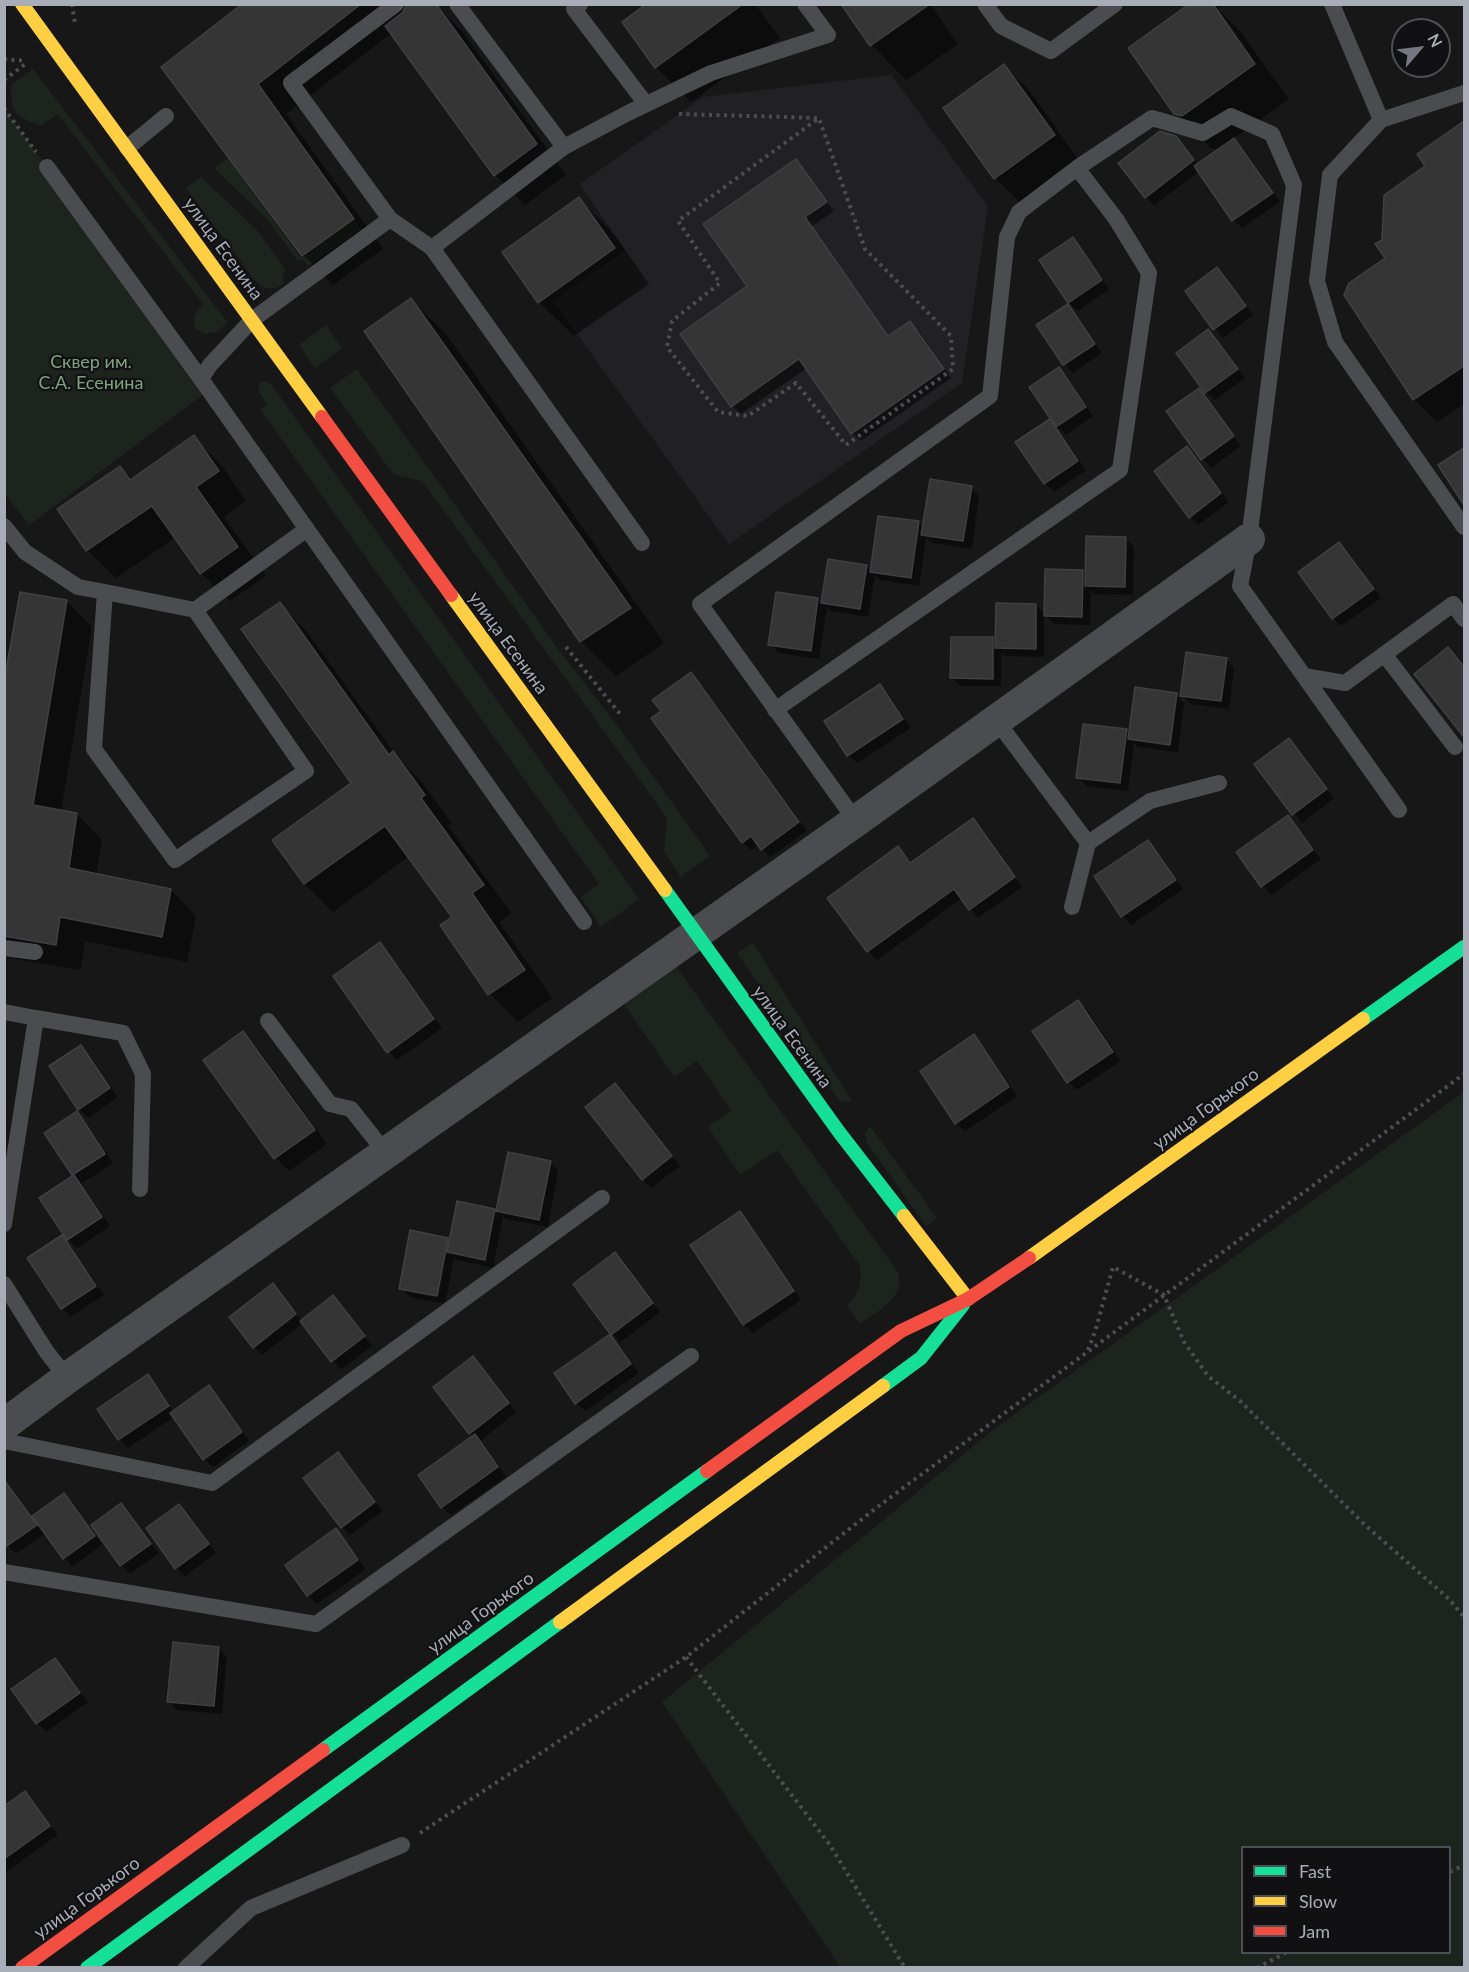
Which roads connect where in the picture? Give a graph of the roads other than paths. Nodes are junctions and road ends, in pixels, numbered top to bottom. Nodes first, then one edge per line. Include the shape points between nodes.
1 (22, 4) edge
2 (396, 4) edge
3 (457, 4) edge
4 (580, 4) edge
5 (805, 4) edge
6 (985, 4) edge
7 (1115, 4) edge
8 (1332, 4) edge
9 (1464, 93) edge
10 (646, 104) junction
11 (166, 116) dead end
12 (1381, 120) junction
13 (564, 147) junction
14 (127, 148) junction
15 (47, 167) road end
16 (1077, 168) junction
17 (390, 219) junction
18 (432, 248) junction
19 (252, 320) junction
20 (201, 379) junction
21 (4, 526) edge
22 (1464, 527) edge
23 (307, 529) junction
24 (1249, 539) junction
25 (642, 543) dead end
26 (105, 592) junction
27 (195, 610) junction
28 (1464, 620) edge
29 (1384, 654) junction
30 (1304, 676) junction
31 (775, 710) junction
32 (996, 720) junction
33 (1455, 747) dead end
34 (1219, 783) dead end
35 (1399, 810) dead end
36 (856, 821) junction
37 (1088, 843) junction
38 (1072, 907) dead end
39 (584, 922) dead end
40 (696, 932) junction
41 (1464, 947) edge
42 (4, 948) edge
43 (35, 952) dead end
44 (4, 1012) edge
45 (36, 1018) junction
46 (268, 1021) dead end
47 (385, 1152) junction
48 (140, 1189) dead end
49 (602, 1198) dead end
50 (4, 1224) edge
51 (4, 1284) edge
52 (968, 1299) junction
53 (691, 1356) dead end
54 (67, 1378) junction
55 (4, 1425) edge
56 (4, 1441) edge
57 (4, 1572) edge
58 (402, 1845) road end
59 (22, 1968) edge
60 (87, 1968) edge
61 (186, 1968) edge

1 - 14 main road, улица Есенина
2 - 17 lane via 291,83
3 - 13 lane
4 - 10 lane via 574,9
5 - 10 lane via 828,35 711,73
6 - 7 lane via 1000,26 1051,51
8 - 12 lane
9 - 12 lane
10 - 13 lane
11 - 14 lane
12 - 22 lane via 1330,175 1317,281 1335,342
13 - 18 lane
14 - 19 main road, улица Есенина
15 - 20 lane
16 - 24 lane via 1152,118 1203,133 1231,116 1272,134 1294,185
16 - 31 lane via 1116,219 1149,273 1120,470
16 - 31 lane via 1019,212 1007,237 990,396 700,604
17 - 18 lane
17 - 19 lane
18 - 25 lane
19 - 20 lane
19 - 40 main road, улица Есенина
20 - 23 lane
21 - 26 lane via 25,552 78,587
23 - 27 lane
23 - 39 lane
24 - 30 lane via 1240,586
24 - 32 street
26 - 27 lane
26 - 27 lane via 94,749 175,860 306,771
28 - 29 lane via 1453,604
29 - 30 lane via 1345,683
29 - 33 lane
30 - 35 lane
31 - 36 lane
32 - 36 street
32 - 37 lane
34 - 37 lane via 1150,801
36 - 40 street
37 - 38 lane
40 - 47 street
40 - 52 main road, улица Есенина via 839,1132
41 - 52 main road, улица Горького
42 - 43 lane
44 - 45 lane
45 - 48 lane via 123,1033 143,1074
45 - 50 lane
46 - 47 lane via 330,1104 351,1109
47 - 54 street
49 - 56 lane via 212,1483
51 - 54 lane
52 - 59 main road, улица Горького via 901,1331
52 - 60 main road, улица Горького via 921,1358
53 - 57 lane via 316,1624
54 - 55 street
58 - 61 lane via 251,1908

